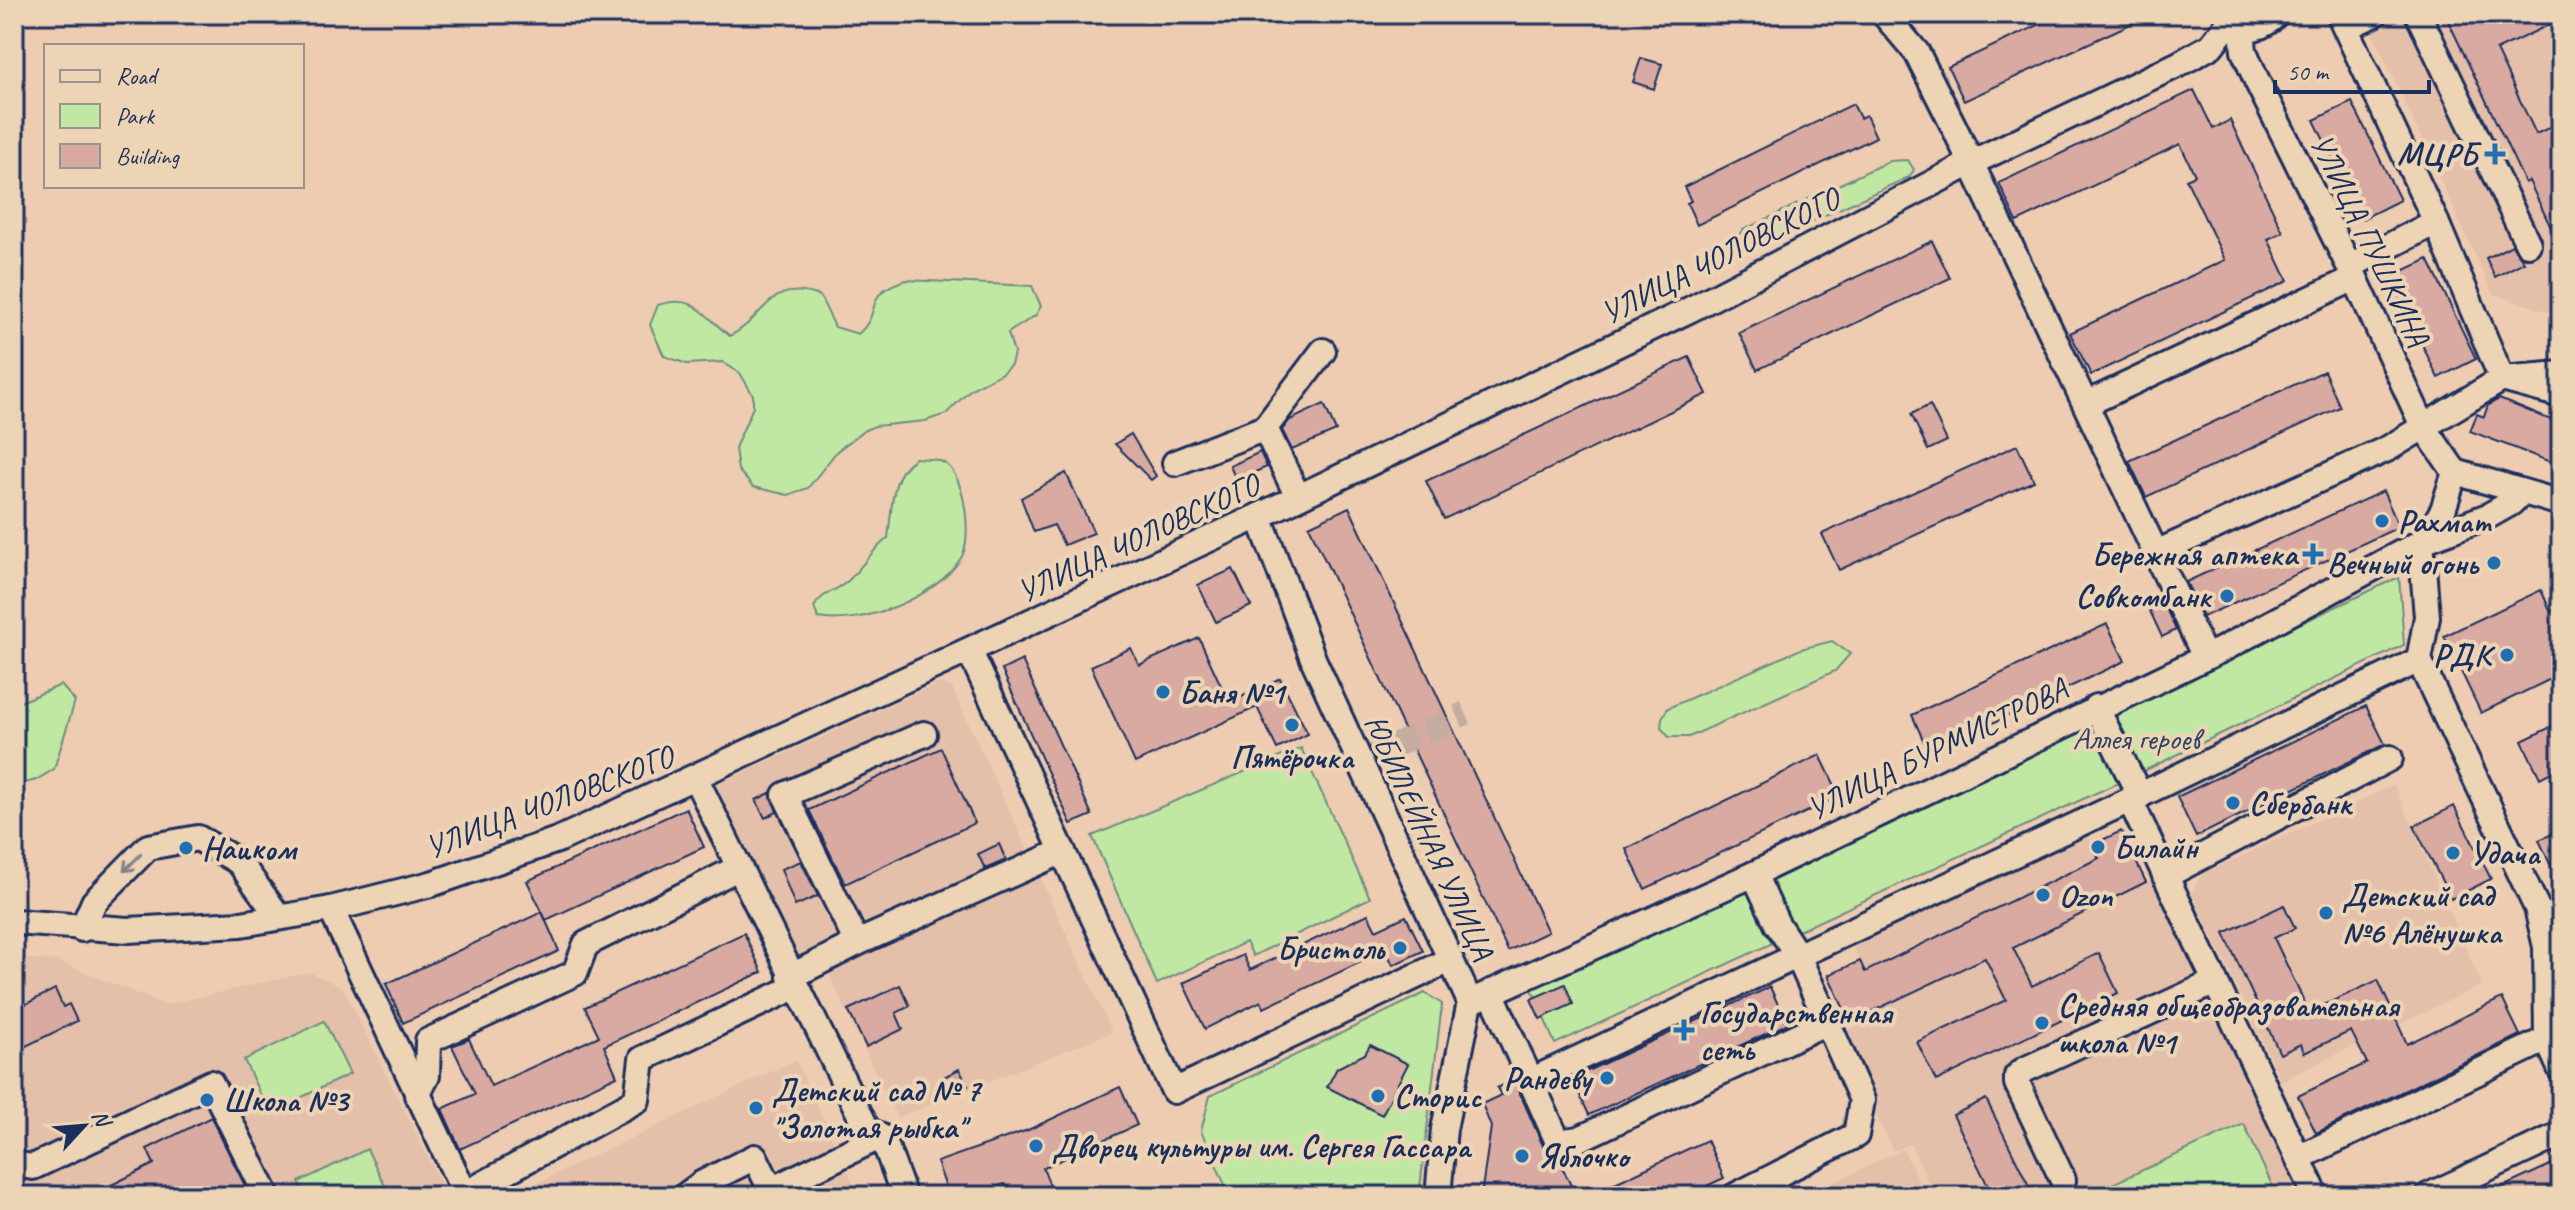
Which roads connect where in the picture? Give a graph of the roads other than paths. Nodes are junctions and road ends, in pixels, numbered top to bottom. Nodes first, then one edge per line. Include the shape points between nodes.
1 (1884, 14) edge
2 (2276, 14) edge
3 (2375, 14) edge
4 (2418, 14) edge
5 (2342, 20) edge
6 (2230, 22) edge
7 (1971, 163) junction
8 (2436, 222) junction
9 (2528, 244) dead end
10 (2353, 272) junction
11 (1323, 351) dead end
12 (2561, 374) edge
13 (2502, 379) junction
14 (2561, 395) edge
15 (2086, 404) junction
16 (2423, 426) junction
17 (1265, 428) junction
18 (1175, 463) dead end
19 (2455, 472) junction
20 (2521, 493) junction
21 (1298, 497) junction
22 (2561, 503) edge
23 (1259, 516) junction
24 (2423, 541) junction
25 (2156, 553) junction
26 (970, 652) junction
27 (2205, 657) junction
28 (2419, 660) junction
29 (2096, 707) junction
30 (924, 734) dead end
31 (2390, 758) dead end
32 (696, 779) junction
33 (2135, 798) junction
34 (1063, 851) junction
35 (738, 868) junction
36 (1754, 874) junction
37 (2165, 876) junction
38 (331, 909) junction
39 (279, 917) junction
40 (14, 922) edge
41 (82, 929) junction
42 (857, 943) junction
43 (1798, 956) junction
44 (1450, 960) junction
45 (793, 982) junction
46 (2215, 982) junction
47 (1480, 997) junction
48 (1827, 1022) junction
49 (2547, 1039) junction
50 (2561, 1070) edge
51 (1530, 1081) junction
52 (417, 1095) junction
53 (2561, 1134) edge
54 (876, 1136) junction
55 (2298, 1158) junction
56 (14, 1164) edge
57 (2063, 1180) dead end
58 (773, 1193) edge
59 (466, 1195) edge
60 (267, 1196) edge
61 (685, 1196) edge
62 (904, 1196) edge
63 (1438, 1196) edge
64 (1735, 1196) edge
65 (2316, 1196) edge
66 (2428, 1196) edge

1 - 7 street via 1917,53
2 - 6 street via 2257,28
3 - 5 street
4 - 9 street
5 - 8 street
6 - 7 street, УЛИЦА ЧОЛОВСКОГО via 2211,46
6 - 10 street, УЛИЦА ПУШКИНА
7 - 15 street
7 - 21 street, УЛИЦА ЧОЛОВСКОГО via 1689,310
8 - 10 street
8 - 13 street
10 - 15 street
10 - 16 street, УЛИЦА ПУШКИНА
11 - 17 street
12 - 13 street
13 - 14 street
13 - 16 street
15 - 25 street
16 - 19 street, УЛИЦА ПУШКИНА
16 - 25 street via 2389,448
17 - 18 street
17 - 21 street
19 - 20 street
19 - 24 street via 2443,510
20 - 22 street
20 - 24 street, УЛИЦА БУРМИСТРОВА via 2488,516
21 - 23 street, УЛИЦА ЧОЛОВСКОГО
23 - 26 street, УЛИЦА ЧОЛОВСКОГО
23 - 44 street, ЮБИЛЕЙНАЯ УЛИЦА via 1314,661
24 - 27 street, УЛИЦА БУРМИСТРОВА
24 - 28 street via 2427,617
25 - 27 street
26 - 32 street, УЛИЦА ЧОЛОВСКОГО
26 - 34 street
27 - 29 street, УЛИЦА БУРМИСТРОВА
28 - 33 street
28 - 49 street via 2537,908 2546,947
29 - 33 street
29 - 36 street, УЛИЦА БУРМИСТРОВА
30 - 42 street via 785,795
31 - 37 street
32 - 35 street
32 - 38 street, УЛИЦА ЧОЛОВСКОГО via 560,839 431,884
33 - 37 street
33 - 43 street
34 - 42 street
34 - 44 street via 1174,1091
35 - 45 street
35 - 52 street via 586,944 575,973 428,1041 427,1076
36 - 43 street
36 - 47 street, УЛИЦА БУРМИСТРОВА
37 - 46 street
38 - 39 street, УЛИЦА ЧОЛОВСКОГО
38 - 52 street
39 - 41 street, УЛИЦА ЧОЛОВСКОГО via 241,924
39 -> 41 street via 239,862 198,838 148,847 94,902
40 - 41 street, УЛИЦА ЧОЛОВСКОГО
42 - 45 street
43 - 48 street
43 - 51 street
44 - 47 street, ЮБИЛЕЙНАЯ УЛИЦА
45 - 54 street via 862,1119
45 - 59 street via 642,1059 637,1100
46 - 55 street
46 - 57 street via 2017,1076
47 - 51 street
47 - 63 street, ЮБИЛЕЙНАЯ УЛИЦА via 1444,1129
48 - 51 street via 1579,1139 1558,1142
48 - 64 street via 1862,1100 1856,1135
49 - 50 street
49 - 55 street
52 - 59 street
53 - 66 street
54 - 58 street
54 - 62 street via 883,1138
55 - 65 street
56 - 60 street via 33,1167 211,1083
58 - 61 street via 755,1157

